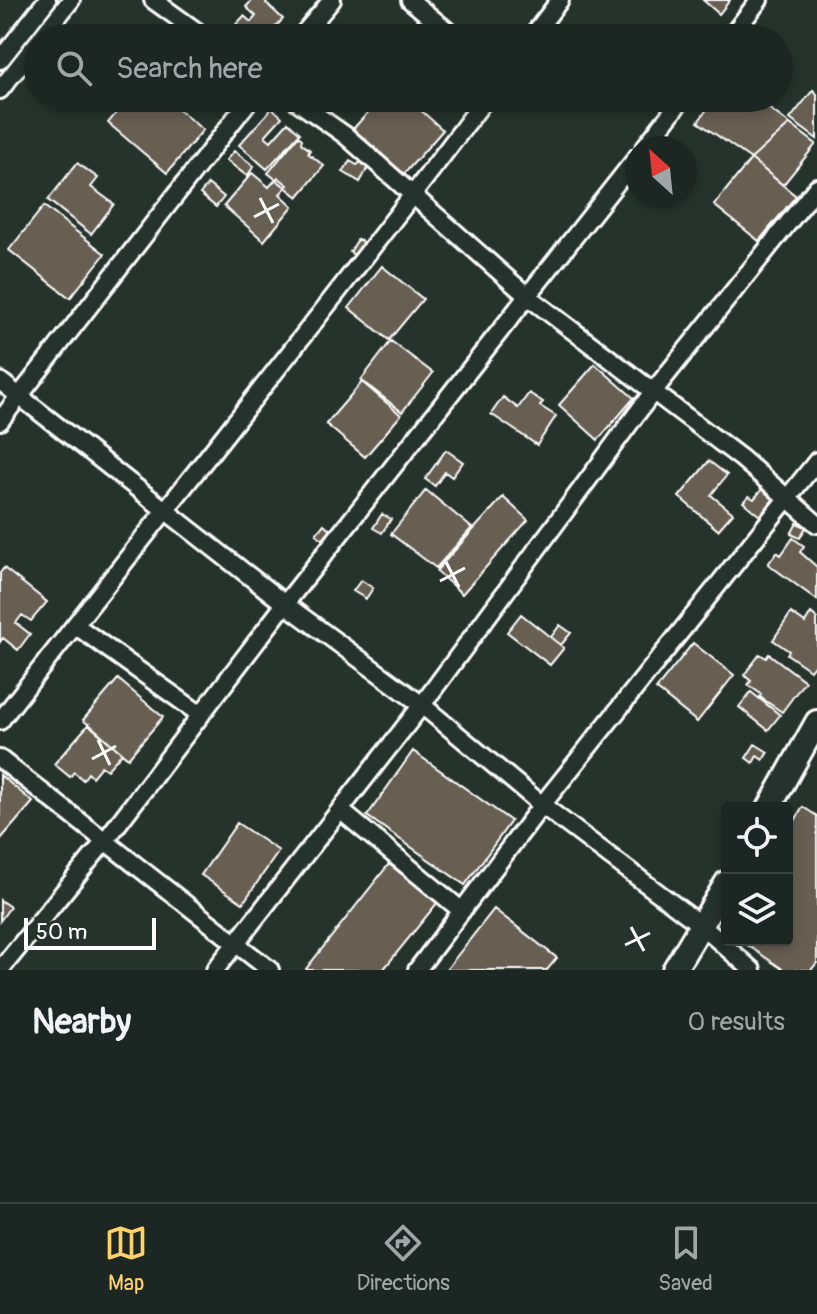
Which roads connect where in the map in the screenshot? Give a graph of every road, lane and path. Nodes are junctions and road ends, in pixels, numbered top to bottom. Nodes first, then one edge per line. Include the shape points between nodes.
1 (47, 0) edge
2 (71, 0) edge
3 (153, 0) edge
4 (332, 0) edge
5 (410, 0) edge
6 (560, 0) edge
7 (759, 0) edge
8 (28, 24) edge
9 (52, 24) edge
10 (186, 24) edge
11 (312, 24) edge
12 (439, 24) edge
13 (542, 24) edge
14 (741, 24) edge
15 (24, 29) edge
16 (0, 60) edge
17 (24, 60) edge
18 (0, 90) edge
19 (240, 112) edge
20 (312, 112) edge
21 (476, 112) edge
22 (672, 112) edge
23 (653, 136) edge
24 (625, 172) edge
25 (817, 187) edge
26 (412, 197) junction
27 (526, 295) junction
28 (0, 381) edge
29 (652, 393) junction
30 (19, 396) junction
31 (0, 421) edge
32 (817, 461) edge
33 (788, 498) junction
34 (164, 509) junction
35 (817, 524) edge
36 (285, 604) junction
37 (75, 625) junction
38 (422, 705) junction
39 (201, 715) junction
40 (0, 721) edge
41 (817, 722) edge
42 (0, 759) edge
43 (772, 802) edge
44 (542, 805) junction
45 (340, 810) junction
46 (105, 841) junction
47 (721, 893) edge
48 (462, 911) junction
49 (702, 926) junction
50 (235, 943) junction
51 (0, 970) edge
52 (215, 970) edge
53 (270, 970) edge
54 (417, 970) edge
55 (674, 970) edge
56 (752, 970) edge

1 - 8 street
2 - 9 street
3 - 10 street
4 - 11 street
5 - 12 street
6 - 13 street
7 - 14 street
15 - 16 street
17 - 18 street
19 - 30 street
20 - 26 street
21 - 26 street
22 - 23 street
24 - 27 street
25 - 29 street
26 - 27 street
26 - 34 street
27 - 29 street
27 - 36 street
28 - 30 street
29 - 33 street
29 - 38 street
30 - 31 street
30 - 34 street
32 - 33 street
33 - 35 street
33 - 44 street
34 - 36 street
34 - 37 street
36 - 38 street
36 - 39 street
37 - 39 street
37 - 40 street
38 - 44 street
38 - 45 street
39 - 46 street
41 - 43 street
42 - 46 street
44 - 48 street
44 - 49 street
45 - 48 street
45 - 50 street
46 - 50 street
46 - 51 street
47 - 49 street
48 - 54 street
49 - 55 street
49 - 56 street
50 - 52 street
50 - 53 street

